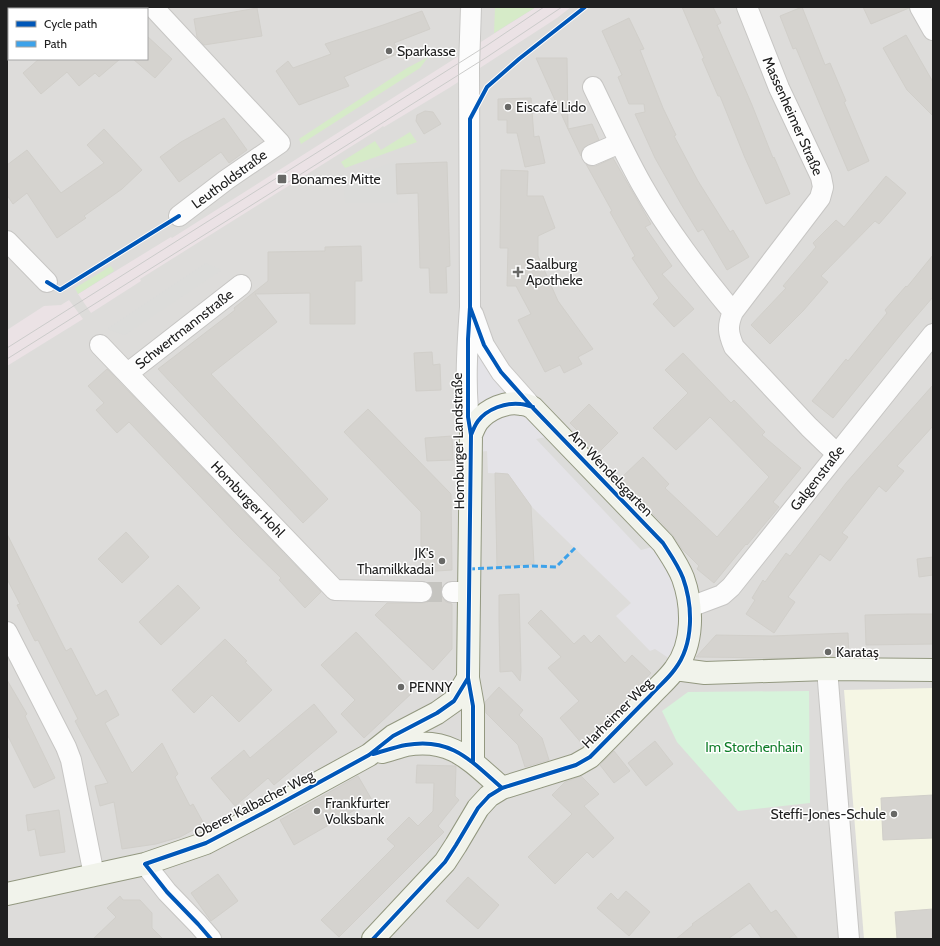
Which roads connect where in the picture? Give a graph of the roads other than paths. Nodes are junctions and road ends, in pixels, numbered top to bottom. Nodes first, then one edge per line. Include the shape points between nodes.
1 (153, 7) edge
2 (471, 7) edge
3 (920, 7) edge
4 (754, 9) edge
5 (933, 30) edge
6 (594, 87) dead end
7 (620, 143) junction
8 (592, 155) dead end
9 (179, 216) dead end
10 (7, 241) edge
11 (47, 282) dead end
12 (241, 285) dead end
13 (470, 307) junction
14 (733, 312) junction
15 (933, 334) edge
16 (100, 345) dead end
17 (128, 373) junction
18 (533, 408) junction
19 (470, 435) junction
20 (836, 453) junction
21 (422, 592) tunnel mouth
22 (690, 607) junction
23 (7, 632) edge
24 (675, 669) junction
25 (827, 669) junction
26 (933, 670) edge
27 (468, 678) junction
28 (369, 755) junction
29 (473, 762) junction
30 (502, 788) junction
31 (145, 864) junction
32 (94, 875) junction
33 (7, 894) edge
34 (210, 939) edge
35 (373, 939) edge
36 (849, 939) edge

1 - 9 street, Leutholdstraße via 280,142
2 - 13 street, Homburger Landstraße
3 - 5 street
4 - 14 street, Massenheimer Straße via 779,88 821,177 823,188 820,198
6 - 7 street
7 - 8 street
7 - 14 street via 642,185 671,231
10 - 11 street
12 - 17 street, Schwertmannstraße
13 - 18 street, Am Wendelsgarten via 484,345 501,372
13 - 19 street, Homburger Landstraße
14 - 20 street via 728,323 729,336 734,347
15 - 20 street, Galgenstraße
16 - 17 street, Homburger Hohl
17 - 21 street, Homburger Hohl via 335,590
18 - 19 street via 521,404 508,404 496,408 478,421
18 - 22 street, Am Wendelsgarten via 663,543 682,576
19 - 27 street, Homburger Landstraße via 460,592
20 - 22 street, Galgenstraße via 731,587 722,595
22 - 24 street, Am Wendelsgarten via 690,629 685,651
23 - 32 street via 71,760
24 - 25 street via 705,673
24 - 30 street, Harheimer Weg via 590,757 576,765
25 - 26 street
25 - 36 street
27 - 28 street, Oberer Kalbacher Weg via 454,701 393,736
27 - 29 street, Homburger Landstraße via 472,706
28 - 29 street, Oberer Kalbacher Weg via 405,745 438,744 461,753
28 - 31 street, Oberer Kalbacher Weg via 206,843
29 - 30 street, Oberer Kalbacher Weg
30 - 35 street via 489,796 478,808 445,862
31 - 32 street, Oberer Kalbacher Weg
31 - 34 street
32 - 33 street, Oberer Kalbacher Weg

